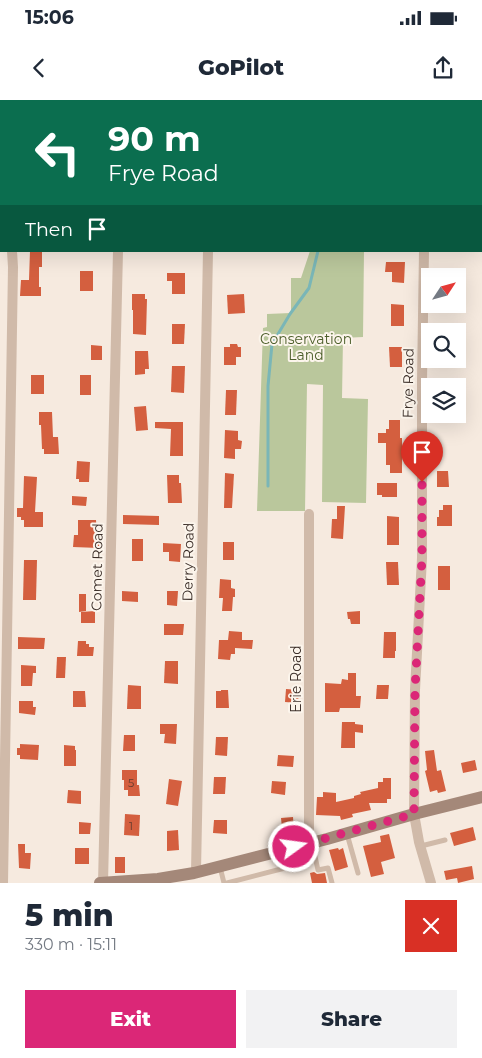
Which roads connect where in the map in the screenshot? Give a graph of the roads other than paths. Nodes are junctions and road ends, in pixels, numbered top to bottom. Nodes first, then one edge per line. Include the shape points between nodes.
1 (12, 252) edge
2 (118, 252) edge
3 (208, 252) edge
4 (424, 252) edge
5 (0, 346) edge
6 (12, 346) junction
7 (309, 514) dead end
8 (482, 797) edge
9 (414, 814) junction
10 (347, 833) junction
11 (445, 840) dead end
12 (311, 843) junction
13 (420, 846) junction
14 (280, 851) junction
15 (220, 866) junction
16 (196, 872) junction
17 (358, 872) dead end
18 (154, 881) edge
19 (2, 883) edge
20 (101, 883) edge
21 (226, 883) edge
22 (332, 883) edge
23 (431, 883) edge

1 - 6 street
2 - 20 street, Comet Road
3 - 16 street, Derry Road
4 - 9 street, Frye Road via 422,558 415,690
5 - 6 street
6 - 19 street
7 - 12 street, Erie Road
8 - 9 main road
9 - 10 main road
9 - 13 street, Frye Road
10 - 12 main road
10 - 17 lane
11 - 13 lane
12 - 14 main road
12 - 22 lane via 318,870 328,868
13 - 23 street, Frye Road
14 - 15 main road
14 - 21 lane via 285,868
15 - 16 main road
15 - 21 lane
16 - 18 main road
18 - 20 main road

